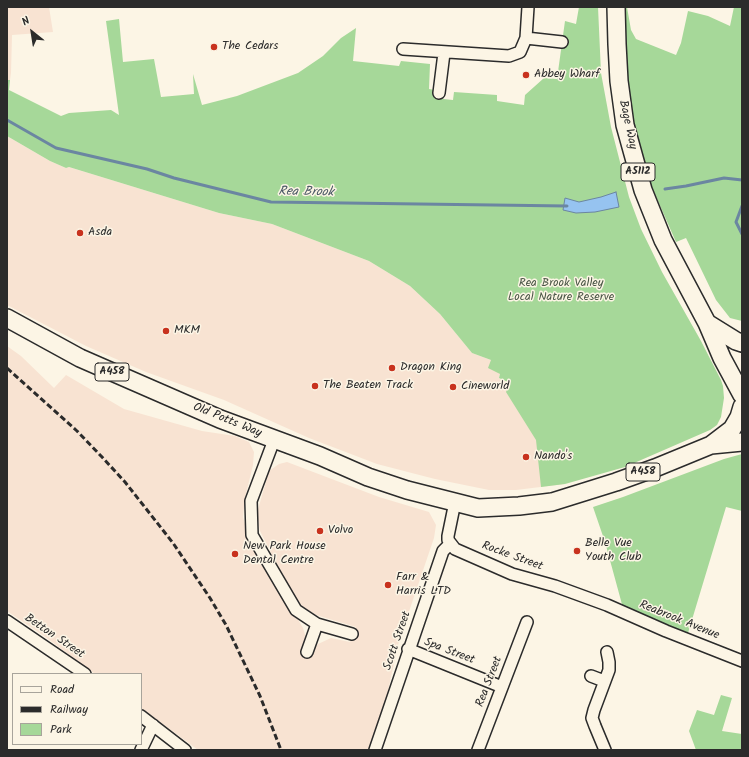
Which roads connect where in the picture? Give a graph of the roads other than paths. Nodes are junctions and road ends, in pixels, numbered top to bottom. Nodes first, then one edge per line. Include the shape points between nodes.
1 (528, 7) edge
2 (616, 7) edge
3 (526, 38) junction
4 (562, 42) dead end
5 (402, 49) dead end
6 (444, 53) junction
7 (439, 93) dead end
8 (7, 318) edge
9 (707, 323) junction
10 (742, 343) edge
11 (742, 376) edge
12 (742, 395) edge
13 (742, 407) edge
14 (274, 440) junction
15 (742, 442) edge
16 (711, 445) junction
17 (455, 502) junction
18 (450, 544) junction
19 (607, 605) joint
20 (7, 621) edge
21 (527, 622) dead end
22 (317, 624) junction
23 (352, 634) dead end
24 (408, 650) junction
25 (307, 652) dead end
26 (607, 652) dead end
27 (742, 660) edge
28 (85, 673) edge
29 (591, 676) dead end
30 (604, 681) junction
31 (502, 686) junction
32 (142, 717) edge
33 (153, 725) junction
34 (141, 750) edge
35 (185, 750) edge
36 (375, 750) edge
37 (478, 750) edge
38 (605, 750) edge

1 - 3 street
2 - 9 main road, Bage Way / A5112 via 616,44 625,125 643,190 663,240
3 - 4 street
3 - 6 street via 520,52 509,56
5 - 6 street
6 - 7 street
8 - 14 main road, Old Potts Way / A458 via 80,358
9 - 10 main road
9 - 12 main road, Bage Way / A5112
11 - 12 main road
13 - 16 main road, Old Potts Way / A458 via 732,429
14 - 17 main road, Old Potts Way / A458 via 368,477
14 - 22 street via 251,501 252,535 296,610
15 - 16 main road, Old Potts Way / A458
16 - 17 main road, Old Potts Way / A458 via 655,468 552,502 478,508
17 - 18 street via 448,536
18 - 19 street, Rocke Street via 455,549 512,574
18 - 24 street, Scott Street via 443,552
19 - 27 street, Reabrook Avenue
20 - 28 street, Betton Street
21 - 31 street, Rea Street
22 - 23 street
22 - 25 street
24 - 31 street, Spa Street
24 - 36 street, Scott Street
26 - 30 street via 609,670
29 - 30 street
30 - 38 street via 592,718
31 - 37 street, Rea Street
32 - 33 street
33 - 34 street
33 - 35 street

